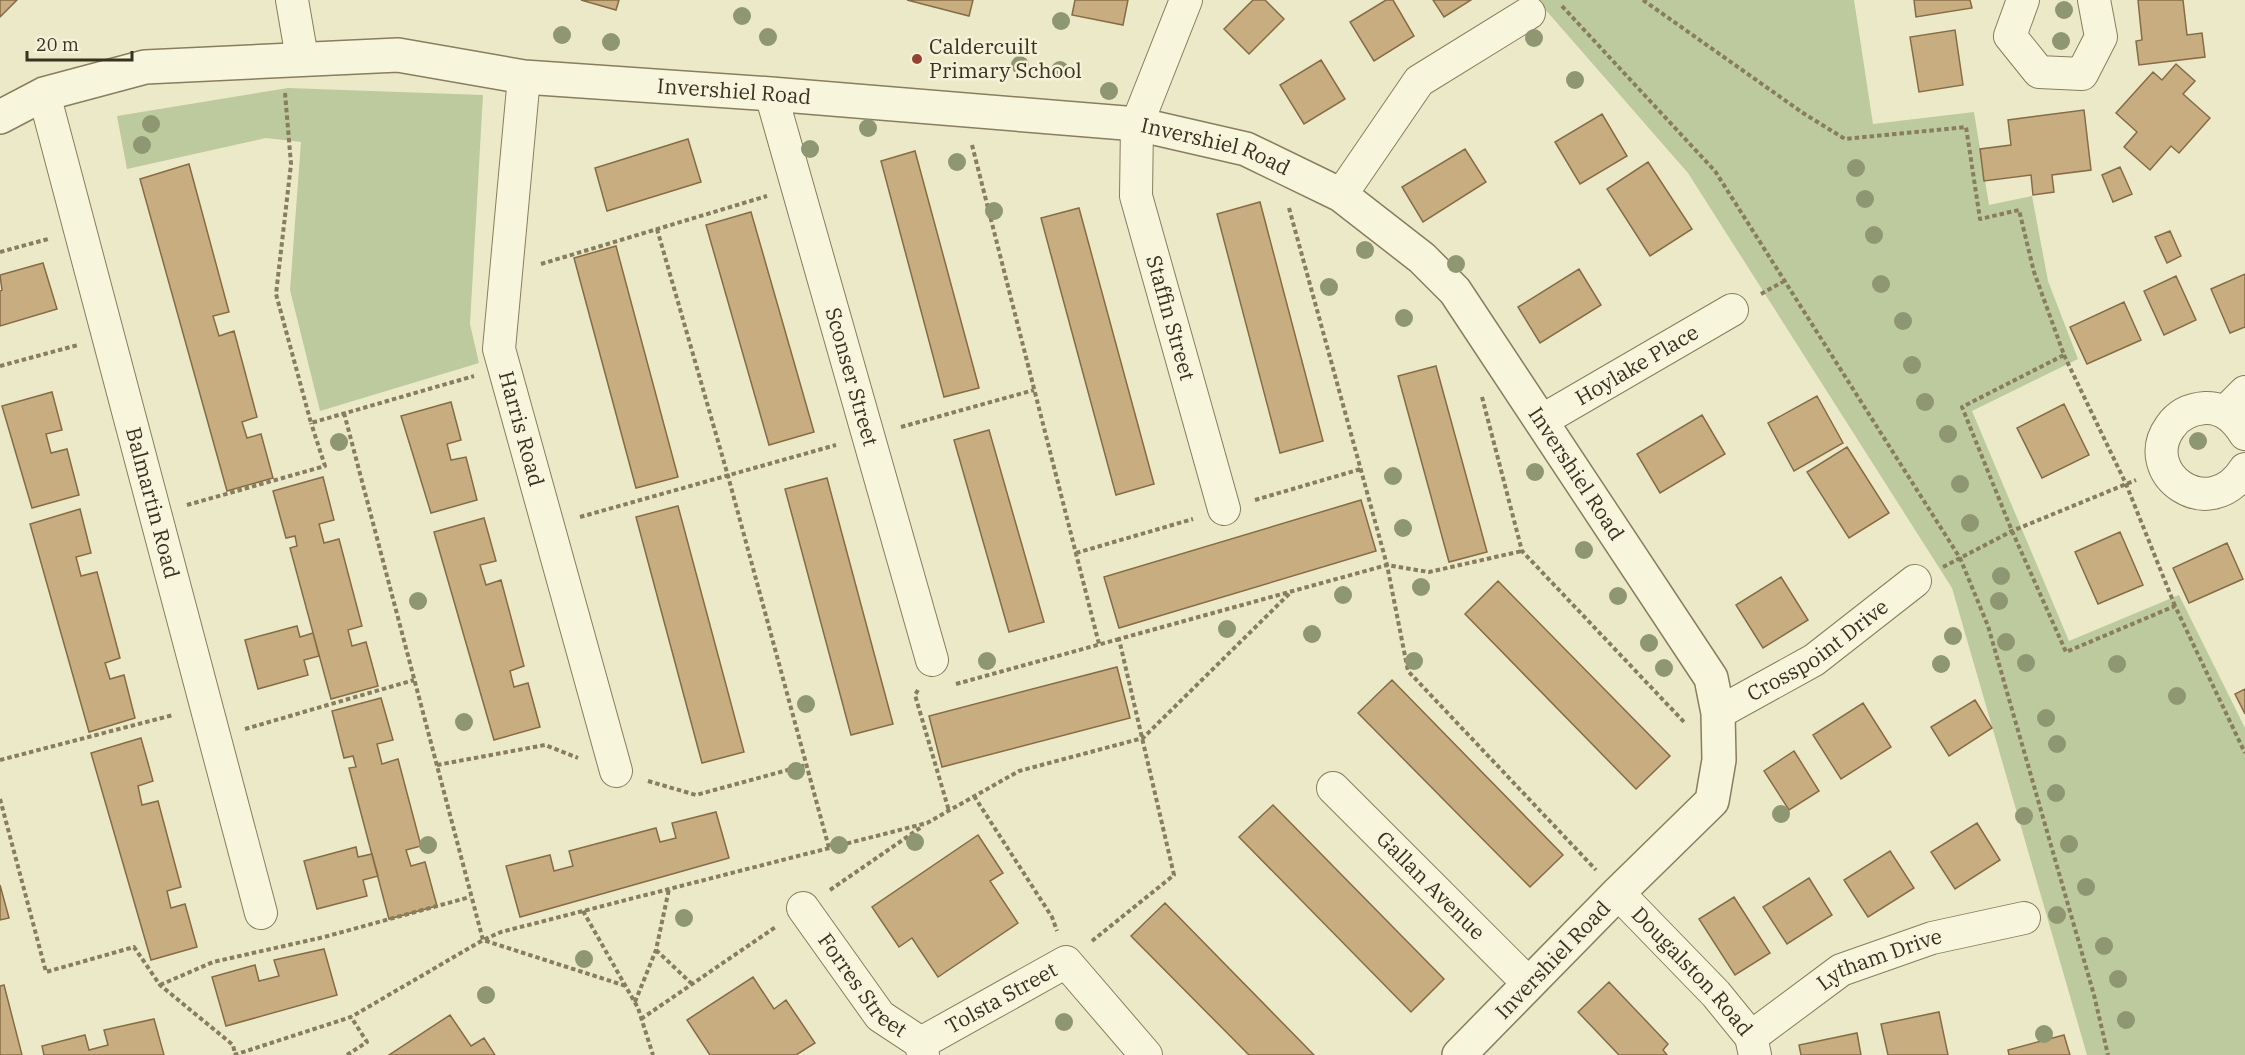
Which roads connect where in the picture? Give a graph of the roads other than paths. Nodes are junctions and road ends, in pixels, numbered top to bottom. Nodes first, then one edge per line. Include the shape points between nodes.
1 (292, 0) edge
2 (1186, 0) edge
3 (2023, 0) edge
4 (2094, 0) edge
5 (1529, 13) road end
6 (292, 59) junction
7 (524, 77) junction
8 (44, 94) junction
9 (771, 94) junction
10 (0, 117) edge
11 (1137, 124) junction
12 (1341, 195) junction
13 (1732, 310) dead end
14 (2238, 413) edge
15 (1541, 421) junction
16 (2245, 469) edge
17 (1224, 509) dead end
18 (1915, 581) dead end
19 (932, 660) road end
20 (1718, 713) junction
21 (616, 771) dead end
22 (1333, 788) dead end
23 (1618, 893) junction
24 (803, 908) dead end
25 (261, 913) dead end
26 (2024, 918) dead end
27 (1528, 984) junction
28 (1753, 1046) edge
29 (922, 1049) edge
30 (1146, 1055) edge
31 (1459, 1055) edge

1 - 6 street
2 - 11 street
3 - 4 street via 2010,36 2031,63 2039,72 2082,74 2101,37
5 - 12 street via 1419,81
6 - 7 street, Invershiel Road via 398,55
6 - 8 street, Invershiel Road via 145,67
7 - 9 street, Invershiel Road
7 - 21 street, Harris Road via 499,349
8 - 10 street, Invershiel Road
8 - 25 street, Balmartin Road
9 - 11 street, Invershiel Road
9 - 19 street, Sconser Street
11 - 12 street, Invershiel Road via 1246,149
11 - 17 street, Staffin Street via 1136,196
12 - 15 street, Invershiel Road via 1422,258 1455,291
13 - 15 street, Hoylake Place
14 - 16 street via 2195,408 2175,420 2162,446 2165,469 2174,481 2199,494 2224,490
15 - 20 street, Invershiel Road via 1710,678
18 - 20 street, Crosspoint Drive via 1814,660
20 - 23 street, Invershiel Road via 1719,760 1712,801
22 - 27 street, Gallan Avenue
23 - 27 street, Invershiel Road
23 - 28 street, Dougalston Road via 1716,994
24 - 29 street, Forres Street via 880,1016
26 - 28 street, Lytham Drive via 1932,938 1841,970
27 - 31 street, Invershiel Road
29 - 30 street, Tolsta Street via 1066,962

